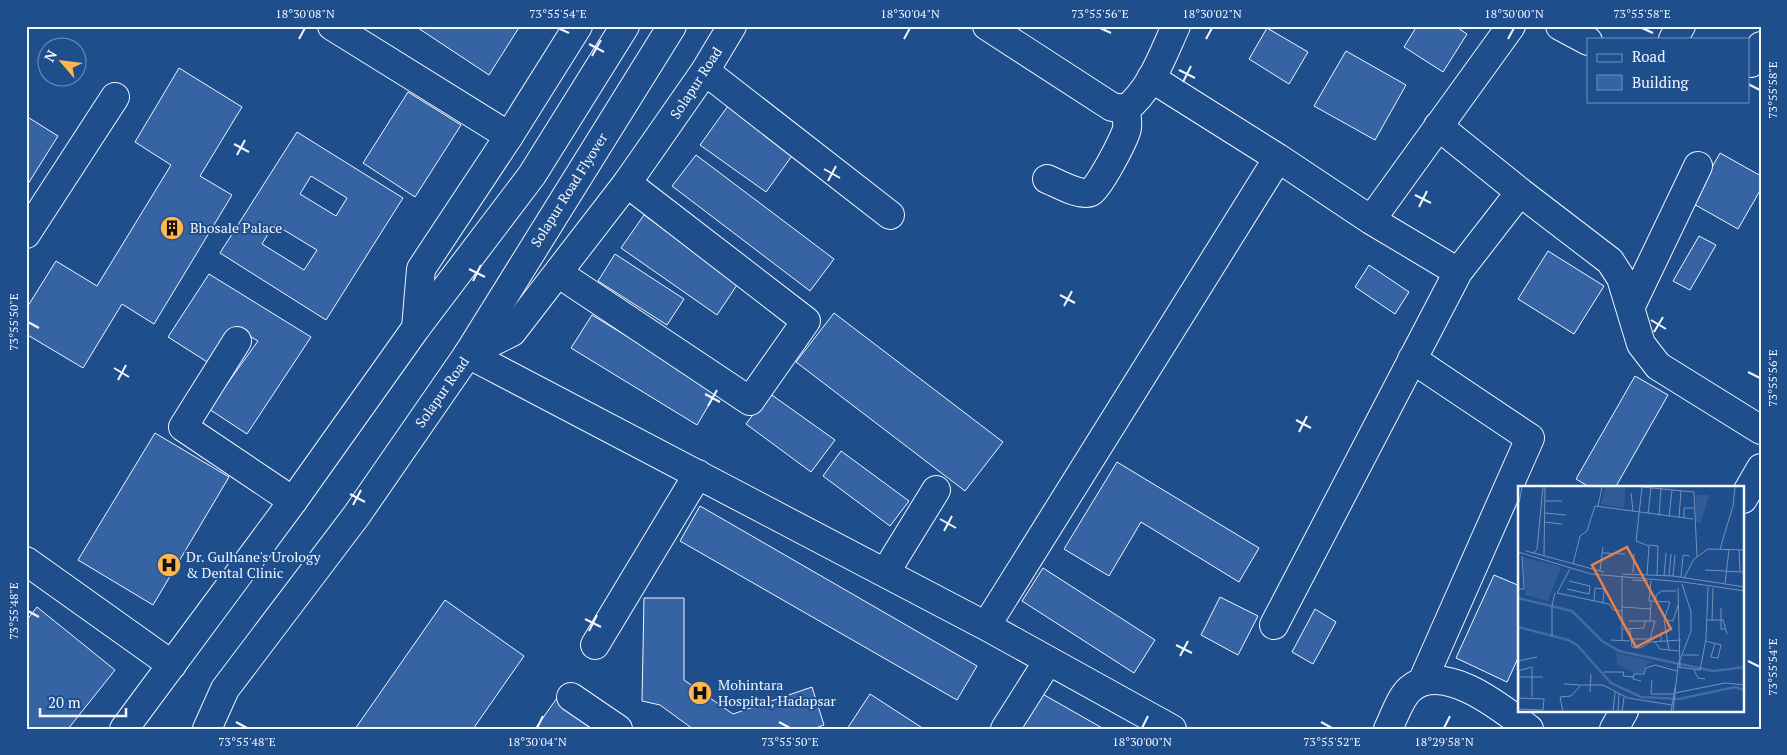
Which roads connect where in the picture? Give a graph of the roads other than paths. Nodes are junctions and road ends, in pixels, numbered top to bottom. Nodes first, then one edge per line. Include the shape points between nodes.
1 (332, 26) edge
2 (578, 26) edge
3 (624, 26) edge
4 (672, 26) edge
5 (732, 26) edge
6 (987, 26) edge
7 (1176, 26) edge
8 (1511, 26) edge
9 (1682, 26) edge
10 (1674, 38) edge
11 (705, 71) junction
12 (1151, 78) junction
13 (115, 98) dead end
14 (1126, 109) junction
15 (1438, 126) junction
16 (509, 136) junction
17 (1278, 158) junction
18 (1698, 166) dead end
19 (1047, 179) dead end
20 (627, 183) junction
21 (1520, 192) junction
22 (890, 215) dead end
23 (1371, 220) junction
24 (26, 234) edge
25 (1458, 272) junction
26 (558, 273) junction
27 (1631, 306) junction
28 (416, 328) junction
29 (237, 341) dead end
30 (468, 354) junction
31 (1412, 359) junction
32 (1761, 430) edge
33 (1761, 468) edge
34 (698, 474) junction
35 (936, 490) dead end
36 (1744, 497) edge
37 (294, 501) junction
38 (26, 562) edge
39 (885, 573) junction
40 (1274, 625) dead end
41 (986, 626) junction
42 (595, 646) dead end
43 (1048, 661) junction
44 (172, 665) junction
45 (1422, 682) junction
46 (225, 689) junction
47 (571, 698) dead end
48 (1623, 712) edge
49 (124, 729) edge
50 (194, 729) edge
51 (207, 729) edge
52 (618, 729) edge
53 (1005, 729) edge
54 (1172, 729) edge
55 (1388, 729) edge
56 (1529, 729) edge
57 (1614, 729) edge

1 - 16 main road
2 - 16 main road
3 - 28 main road via 532,175
4 - 30 main road, Solapur Road Flyover
5 - 11 main road, Solapur Road
6 - 14 main road via 1112,107
7 - 12 main road
8 - 15 main road
9 - 10 main road
11 - 20 main road, Solapur Road
11 - 22 main road
12 - 14 main road via 1136,101
12 - 17 main road
13 - 24 main road
14 - 19 main road via 1128,128 1098,186 1082,194
15 - 21 main road
15 - 23 main road
16 - 28 main road via 421,269
17 - 23 main road
17 - 41 main road
18 - 27 main road
20 - 26 main road, Solapur Road
20 - 26 main road via 806,321 750,401
21 - 25 main road
21 - 27 main road via 1610,261 1622,278
23 - 25 main road
25 - 31 main road
26 - 30 main road, Solapur Road via 512,332
27 - 32 main road via 1642,344 1658,366
28 - 37 main road
29 - 37 main road via 183,426
30 - 34 main road
30 - 46 main road, Solapur Road via 356,516
31 - 40 main road
31 - 45 main road via 1530,438
33 - 36 main road
34 - 39 main road
34 - 42 main road
35 - 39 main road
37 - 44 main road
38 - 44 main road
39 - 41 main road
41 - 43 main road
43 - 53 main road
43 - 54 main road
44 - 49 main road
45 - 55 main road via 1410,689
45 - 56 main road via 1440,679 1457,685 1483,697
46 - 50 main road
46 - 51 main road, Solapur Road
47 - 52 main road
48 - 57 main road

